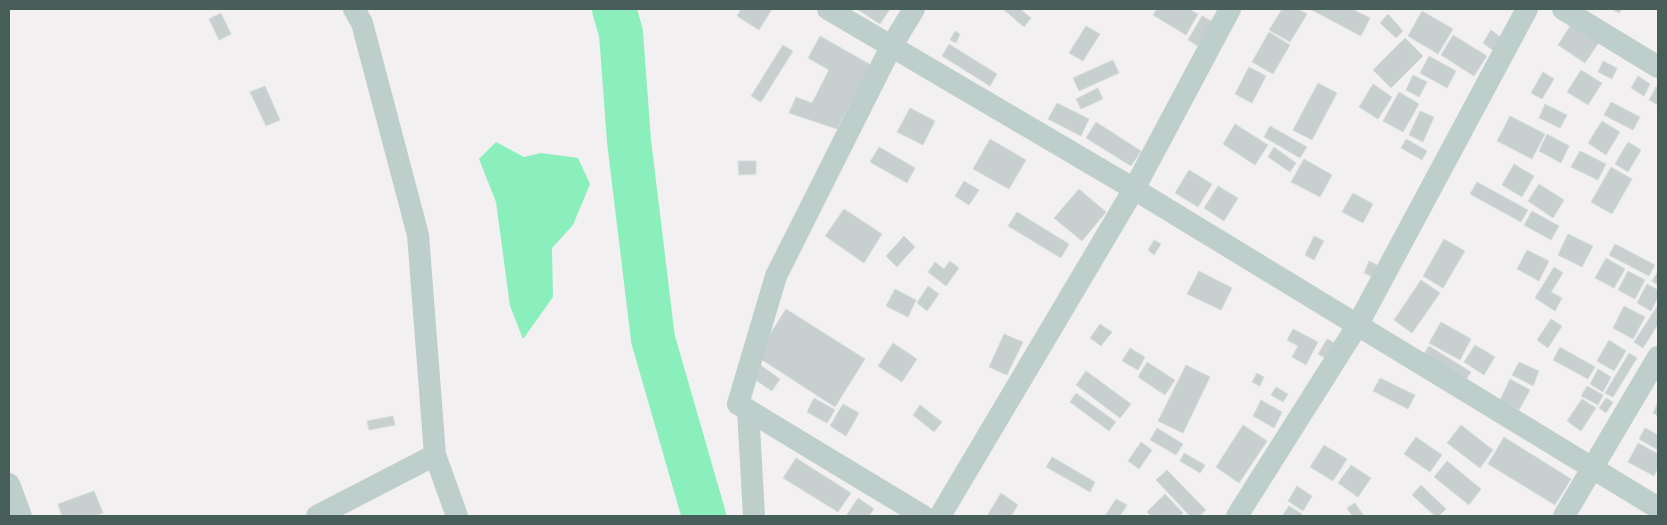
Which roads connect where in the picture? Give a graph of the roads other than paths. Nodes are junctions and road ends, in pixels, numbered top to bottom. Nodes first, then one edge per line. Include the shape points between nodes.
1 (354, 9) edge
2 (828, 9) edge
3 (914, 9) edge
4 (1230, 9) edge
5 (1527, 9) edge
6 (1563, 9) edge
7 (891, 47) junction
8 (1658, 67) edge
9 (1134, 189) junction
10 (1357, 326) junction
11 (1658, 357) edge
12 (748, 410) junction
13 (435, 455) junction
14 (1592, 468) junction
15 (9, 484) edge
16 (1658, 508) edge
17 (21, 516) edge
18 (317, 516) edge
19 (457, 516) edge
20 (754, 516) edge
21 (923, 516) edge
22 (940, 516) edge
23 (1237, 516) edge
24 (1564, 516) edge

1 - 13 street via 362,23 418,235
2 - 7 street
3 - 7 street
4 - 9 street
5 - 10 street
6 - 8 street
7 - 9 street
7 - 12 street via 776,276 738,404
9 - 10 street
9 - 22 street
10 - 14 street
10 - 23 street
11 - 14 street
12 - 20 street
12 - 21 street
13 - 18 street
13 - 19 street
14 - 16 street
14 - 24 street
15 - 17 street

